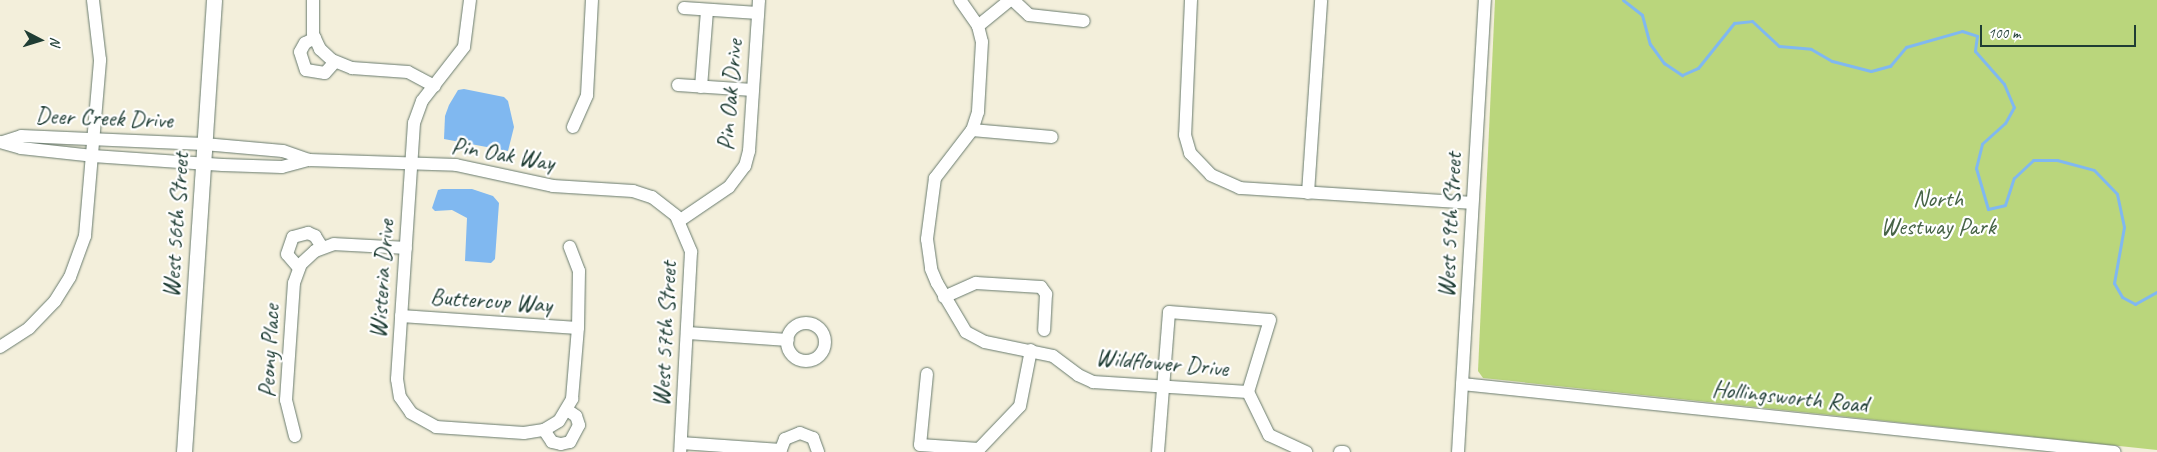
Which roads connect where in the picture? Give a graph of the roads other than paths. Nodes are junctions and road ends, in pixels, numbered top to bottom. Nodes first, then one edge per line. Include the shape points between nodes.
1 (93, 0) edge
2 (214, 0) edge
3 (313, 0) edge
4 (470, 0) edge
5 (592, 0) edge
6 (759, 0) edge
7 (960, 0) edge
8 (1011, 0) edge
9 (1191, 0) edge
10 (1321, 0) edge
11 (1485, 0) edge
12 (684, 8) dead end
13 (707, 10) junction
14 (758, 13) junction
15 (1084, 21) dead end
16 (978, 26) junction
17 (315, 38) junction
18 (336, 62) junction
19 (678, 85) dead end
20 (434, 86) junction
21 (702, 87) junction
22 (753, 90) junction
23 (573, 128) dead end
24 (972, 130) junction
25 (1052, 137) dead end
26 (94, 138) junction
27 (1, 142) edge
28 (204, 144) junction
29 (93, 156) junction
30 (309, 160) junction
31 (411, 162) junction
32 (203, 164) junction
33 (1308, 193) junction
34 (1472, 202) junction
35 (679, 221) junction
36 (322, 247) junction
37 (570, 247) dead end
38 (406, 248) junction
39 (299, 268) junction
40 (944, 297) junction
41 (401, 316) junction
42 (578, 328) junction
43 (1044, 330) dead end
44 (688, 333) junction
45 (788, 340) dead end
46 (0, 347) edge
47 (1031, 350) junction
48 (927, 374) dead end
49 (1462, 384) junction
50 (1164, 387) junction
51 (1248, 392) junction
52 (567, 410) junction
53 (544, 430) junction
54 (295, 436) dead end
55 (680, 448) edge
56 (780, 451) edge
57 (184, 452) edge
58 (818, 452) edge
59 (1158, 452) edge
60 (1306, 452) edge
61 (1340, 452) edge
62 (1344, 452) edge
63 (1458, 452) edge
64 (2114, 452) edge

1 - 26 street via 100,54
2 - 28 main road, West 56th Street
3 - 17 street
4 - 20 street, Wisteria Drive via 464,47
5 - 23 street via 587,95
6 - 14 street, Pin Oak Drive
7 - 16 street
8 - 15 street via 1029,15
8 - 16 street
9 - 33 street via 1184,119 1190,153 1211,175 1240,188
10 - 33 street
11 - 34 street, West 59th Street
12 - 13 street
13 - 14 street
13 - 21 street
14 - 22 street, Pin Oak Drive
16 - 24 street via 982,42 979,102
17 - 18 street via 320,49
17 - 18 street via 305,43 300,52 306,70 325,73
18 - 20 street via 352,68 408,72
19 - 21 street
20 - 31 street, Wisteria Drive via 415,117
21 - 22 street
22 - 35 street, Pin Oak Drive via 749,151 743,170 729,187
24 - 25 street
24 - 40 street, Wildflower Drive via 936,177 932,192 928,254
26 - 27 street, Deer Creek Drive via 22,136
26 - 28 street, Deer Creek Drive
26 - 29 street
27 - 29 street, Deer Creek Drive via 21,148
28 - 30 street, Pin Oak Way via 283,151
28 - 32 main road, West 56th Street
29 - 32 street, Deer Creek Drive
29 - 46 street via 87,230 70,277 55,301 33,324
30 - 31 street, Pin Oak Way
30 - 32 street, Pin Oak Way via 282,167
31 - 35 street, Pin Oak Way via 468,167 553,186 638,192 661,203
31 - 38 street, Wisteria Drive
32 - 57 main road, West 56th Street
33 - 34 street
34 - 49 street, West 59th Street
35 - 44 street, West 57th Street via 691,252
36 - 38 street via 344,243
36 - 39 street via 311,253
36 - 39 street via 315,236 308,233 293,237 287,254
37 - 42 street via 579,271
38 - 41 street, Wisteria Drive
39 - 54 street, Peony Place via 294,283 286,400
40 - 43 street via 976,283 1041,287 1046,294
40 - 47 street, Wildflower Drive via 960,326 970,335 985,342
41 - 42 street, Buttercup Way
41 - 53 street, Wisteria Drive via 397,379 400,398 414,417 436,427 524,433
42 - 52 street via 572,399
44 - 45 street
44 - 55 street, West 57th Street
47 - 48 street via 1020,406 979,449 920,445
47 - 50 street, Wildflower Drive via 1053,356 1078,375 1094,382
49 - 63 street, West 59th Street
49 - 64 street, Hollingsworth Road
50 - 51 street, Wildflower Drive
50 - 51 street via 1169,313 1270,320
50 - 59 street
51 - 60 street, Wildflower Drive via 1269,435
52 - 53 street
52 - 53 street via 576,416 579,426 574,438 568,443 556,444
55 - 56 street
56 - 58 street via 786,437 800,433 813,438
61 - 62 street

